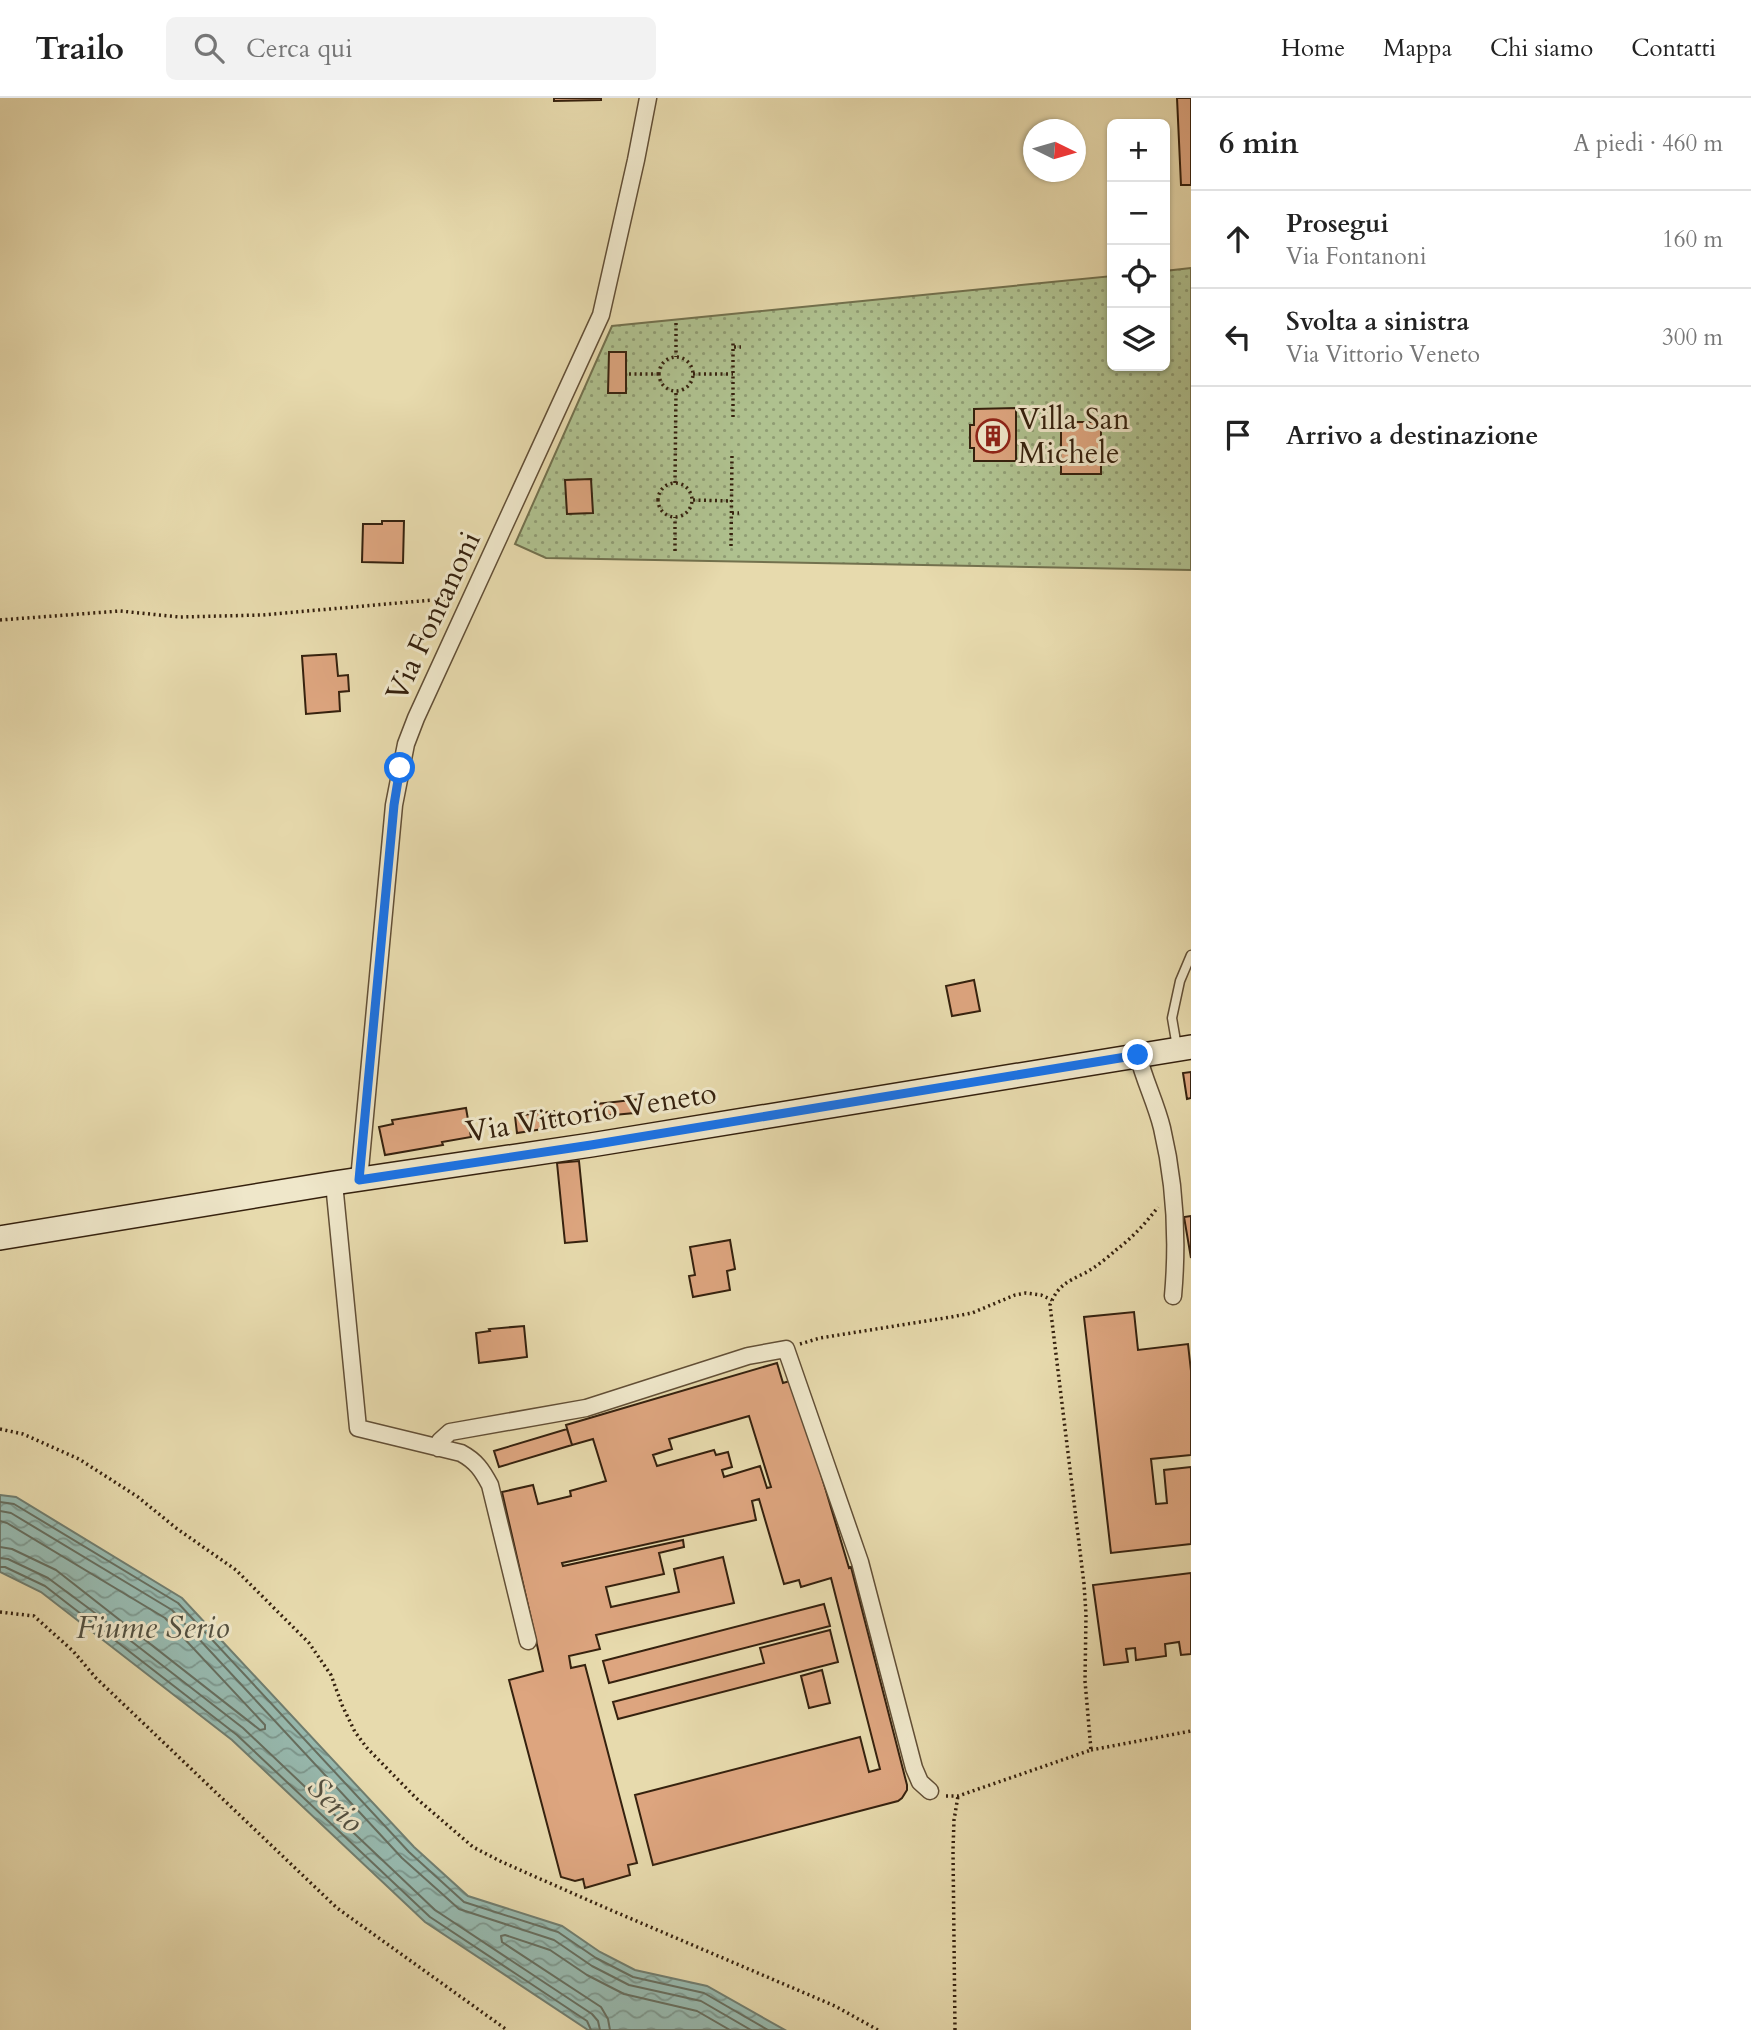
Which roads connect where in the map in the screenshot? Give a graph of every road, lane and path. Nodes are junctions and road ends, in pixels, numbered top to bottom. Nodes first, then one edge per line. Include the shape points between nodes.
1 (648, 98) edge
2 (676, 323) dead end
3 (733, 341) dead end
4 (734, 347) junction
5 (741, 347) dead end
6 (676, 357) junction
7 (629, 374) dead end
8 (659, 374) junction
9 (693, 374) junction
10 (733, 374) junction
11 (676, 391) junction
12 (733, 417) dead end
13 (732, 454) dead end
14 (675, 483) junction
15 (692, 500) junction
16 (732, 501) junction
17 (732, 513) junction
18 (739, 513) dead end
19 (675, 517) junction
20 (731, 546) dead end
21 (675, 551) dead end
22 (472, 597) junction
23 (0, 620) edge
24 (1191, 955) edge
25 (1184, 1049) edge
26 (1138, 1055) junction
27 (359, 1180) junction
28 (1171, 1180) junction
29 (334, 1184) junction
30 (0, 1238) edge
31 (1172, 1296) dead end
32 (1052, 1300) junction
33 (786, 1349) junction
34 (0, 1429) edge
35 (438, 1448) junction
36 (0, 1612) edge
37 (528, 1641) dead end
38 (1191, 1731) edge
39 (1091, 1750) junction
40 (930, 1791) joint
41 (958, 1796) junction
42 (507, 2030) edge
43 (878, 2030) edge
44 (956, 2030) edge

1 - 22 street, Via Fontanoni via 601,315
2 - 6 path
3 - 4 path
4 - 5 path
4 - 10 path
6 - 8 path via 665,361
6 - 9 path via 686,360
7 - 8 path
8 - 11 path via 665,387
9 - 10 path
9 - 11 path via 686,388
10 - 12 path
11 - 14 path
13 - 16 path
14 - 15 path via 689,490
14 - 19 path via 664,487 659,497 664,513
15 - 16 path
15 - 19 path via 685,514
16 - 17 path
17 - 18 path
17 - 20 path
19 - 21 path
22 - 23 path via 262,615 179,617 120,611
22 - 27 street, Via Fontanoni via 416,718 400,768
24 - 25 lane via 1172,1018
25 - 26 main road, Via Vittorio Veneto
26 - 27 main road, Via Vittorio Veneto
26 - 28 street via 1161,1126
27 - 29 main road, Via Vittorio Veneto
28 - 31 street via 1176,1260
28 - 32 path via 1164,1200 1137,1231 1061,1286
29 - 30 main road, Via Vittorio Veneto
29 - 35 street via 358,1428
32 - 33 path via 1026,1293 961,1315 820,1338
32 - 39 path via 1084,1584 1084,1681
33 - 35 street via 738,1359 586,1408 450,1432
33 - 40 street via 860,1562 914,1768
34 - 43 path via 79,1459 236,1570 309,1643 331,1675 341,1705 367,1748 473,1847 835,2006
35 - 37 street via 472,1459 490,1485
36 - 42 path via 34,1616 337,1908
38 - 39 path
39 - 41 path
40 - 41 path via 942,1797
41 - 44 path via 953,1850

